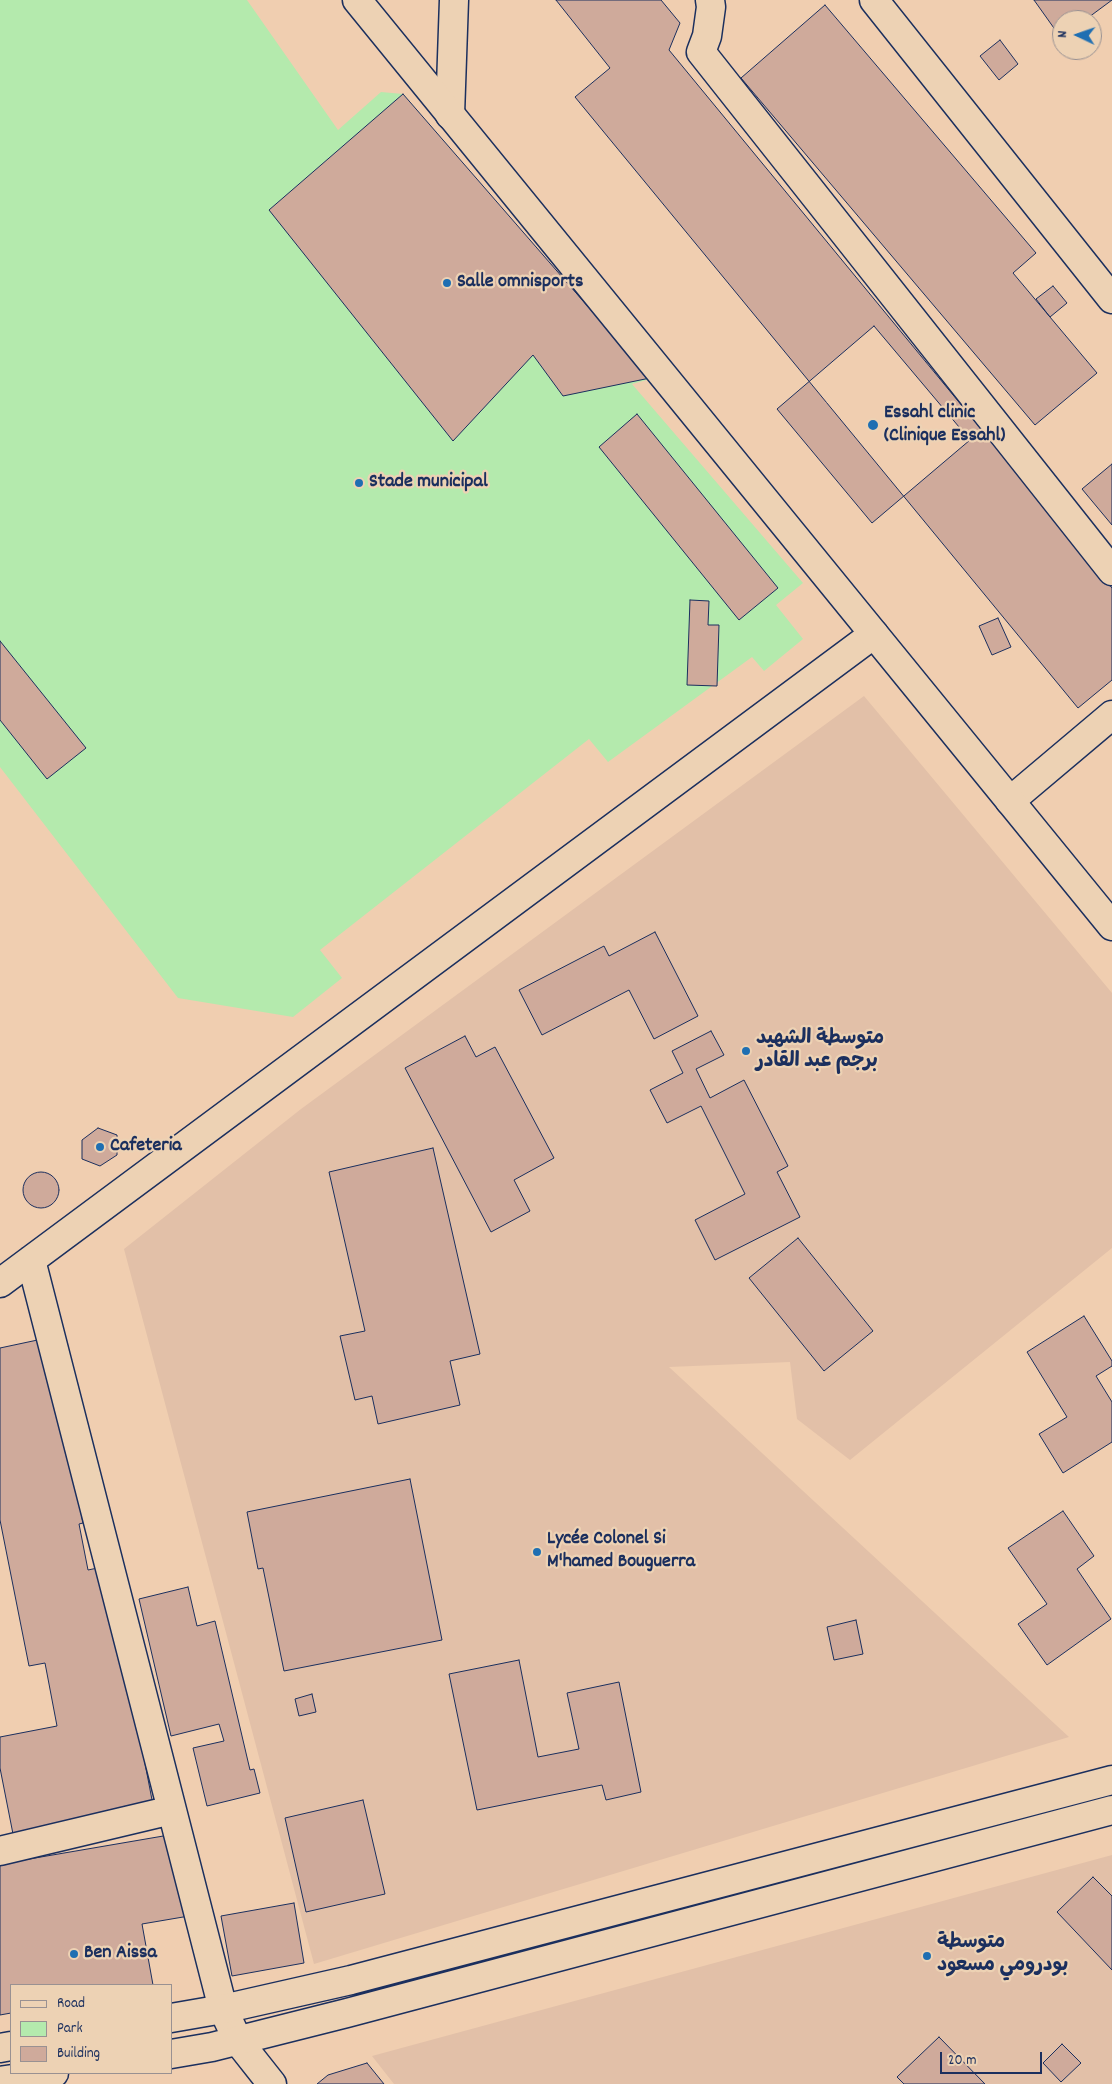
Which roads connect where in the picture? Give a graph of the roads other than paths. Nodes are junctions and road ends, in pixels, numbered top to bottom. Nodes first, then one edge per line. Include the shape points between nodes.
1 (357, 0) edge
2 (454, 0) edge
3 (874, 0) edge
4 (714, 2) edge
5 (450, 115) junction
6 (1111, 294) edge
7 (1112, 571) edge
8 (874, 634) junction
9 (1112, 715) edge
10 (1010, 801) junction
11 (1112, 926) edge
12 (30, 1260) junction
13 (0, 1283) edge
14 (1112, 1780) edge
15 (172, 1810) junction
16 (1112, 1810) edge
17 (0, 1851) edge
18 (223, 2009) junction
19 (172, 2018) edge
20 (238, 2041) junction
21 (172, 2054) edge
22 (47, 2074) edge
23 (0, 2081) edge
24 (272, 2084) edge

1 - 5 street
2 - 5 street
3 - 6 street
4 - 7 street via 701,52
5 - 8 street
8 - 10 street
8 - 12 street
9 - 10 street
10 - 11 street
12 - 13 street
12 - 15 street
14 - 18 street via 361,1977
15 - 17 street
15 - 18 street
16 - 20 street
18 - 19 street
18 - 20 street
20 - 21 street
20 - 24 street
22 - 23 street

